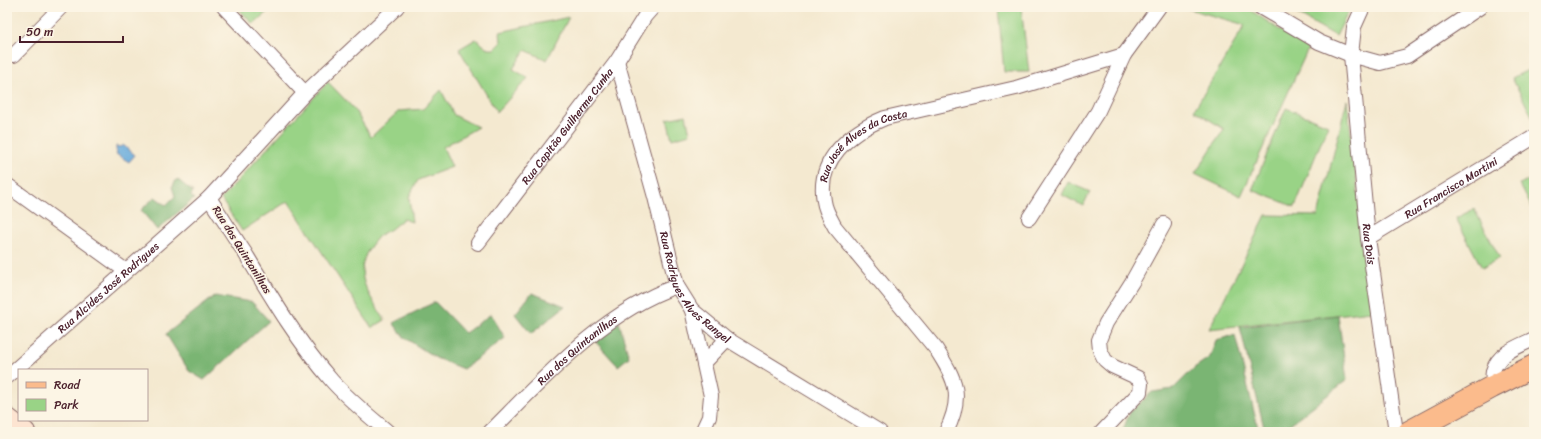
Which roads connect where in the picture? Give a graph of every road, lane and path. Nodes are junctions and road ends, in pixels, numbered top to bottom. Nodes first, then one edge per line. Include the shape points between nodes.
1 (61, 7) edge
2 (224, 7) edge
3 (397, 7) edge
4 (653, 7) edge
5 (1158, 7) edge
6 (1260, 7) edge
7 (1363, 7) edge
8 (1480, 7) edge
9 (14, 55) dead end
10 (1124, 55) junction
11 (1351, 55) junction
12 (617, 61) junction
13 (305, 93) junction
14 (1534, 137) edge
15 (7, 185) edge
16 (209, 198) junction
17 (1029, 218) dead end
18 (1164, 224) dead end
19 (1368, 238) junction
20 (478, 243) dead end
21 (126, 271) junction
22 (677, 286) junction
23 (692, 310) junction
24 (727, 339) junction
25 (1534, 339) edge
26 (704, 362) junction
27 (1534, 366) edge
28 (7, 377) edge
29 (1492, 387) junction
30 (7, 418) edge
31 (1438, 424) edge
32 (25, 432) edge
33 (388, 432) edge
34 (490, 432) edge
35 (702, 432) edge
36 (880, 432) edge
37 (946, 432) edge
38 (1102, 432) edge
39 (1396, 432) edge
40 (1409, 432) edge

1 - 9 street
2 - 13 street
3 - 13 street, Rua dos Quintanilhas
4 - 12 street, Rua Capitão Guilherme Cunha
5 - 10 street
6 - 11 street via 1319,42
7 - 11 street, Rua Dois via 1354,27
8 - 11 street via 1406,56 1380,63
10 - 17 street via 1098,111
10 - 37 street, Rua José Alves da Costa via 1016,88 885,118 846,140 830,162 823,187 824,201 835,227 936,349 950,370 956,398
11 - 19 street, Rua Dois
12 - 20 street, Rua Capitão Guilherme Cunha
12 - 22 street, Rua Rodrigues Alves Rangel
13 - 16 street, Rua dos Quintanilhas
14 - 19 street, Rua Francisco Martini
15 - 21 street
16 - 21 street, Rua Alcides José Rodrigues
16 - 33 street, Rua dos Quintanilhas via 308,352 357,407
18 - 38 street via 1100,336 1098,344 1105,360 1138,378 1141,388
19 - 39 street, Rua Dois
21 - 28 street, Rua Alcides José Rodrigues
22 - 23 street, Rua Rodrigues Alves Rangel
22 - 34 street, Rua dos Quintanilhas via 647,298 589,337
23 - 24 street, Rua Rodrigues Alves Rangel
23 - 26 street
24 - 26 street
24 - 36 street, Rua Rodrigues Alves Rangel
25 - 29 street via 1506,353 1499,361 1493,371
26 - 35 street via 711,396 709,417
27 - 29 main road
29 - 31 main road
30 - 32 main road
31 - 40 main road

